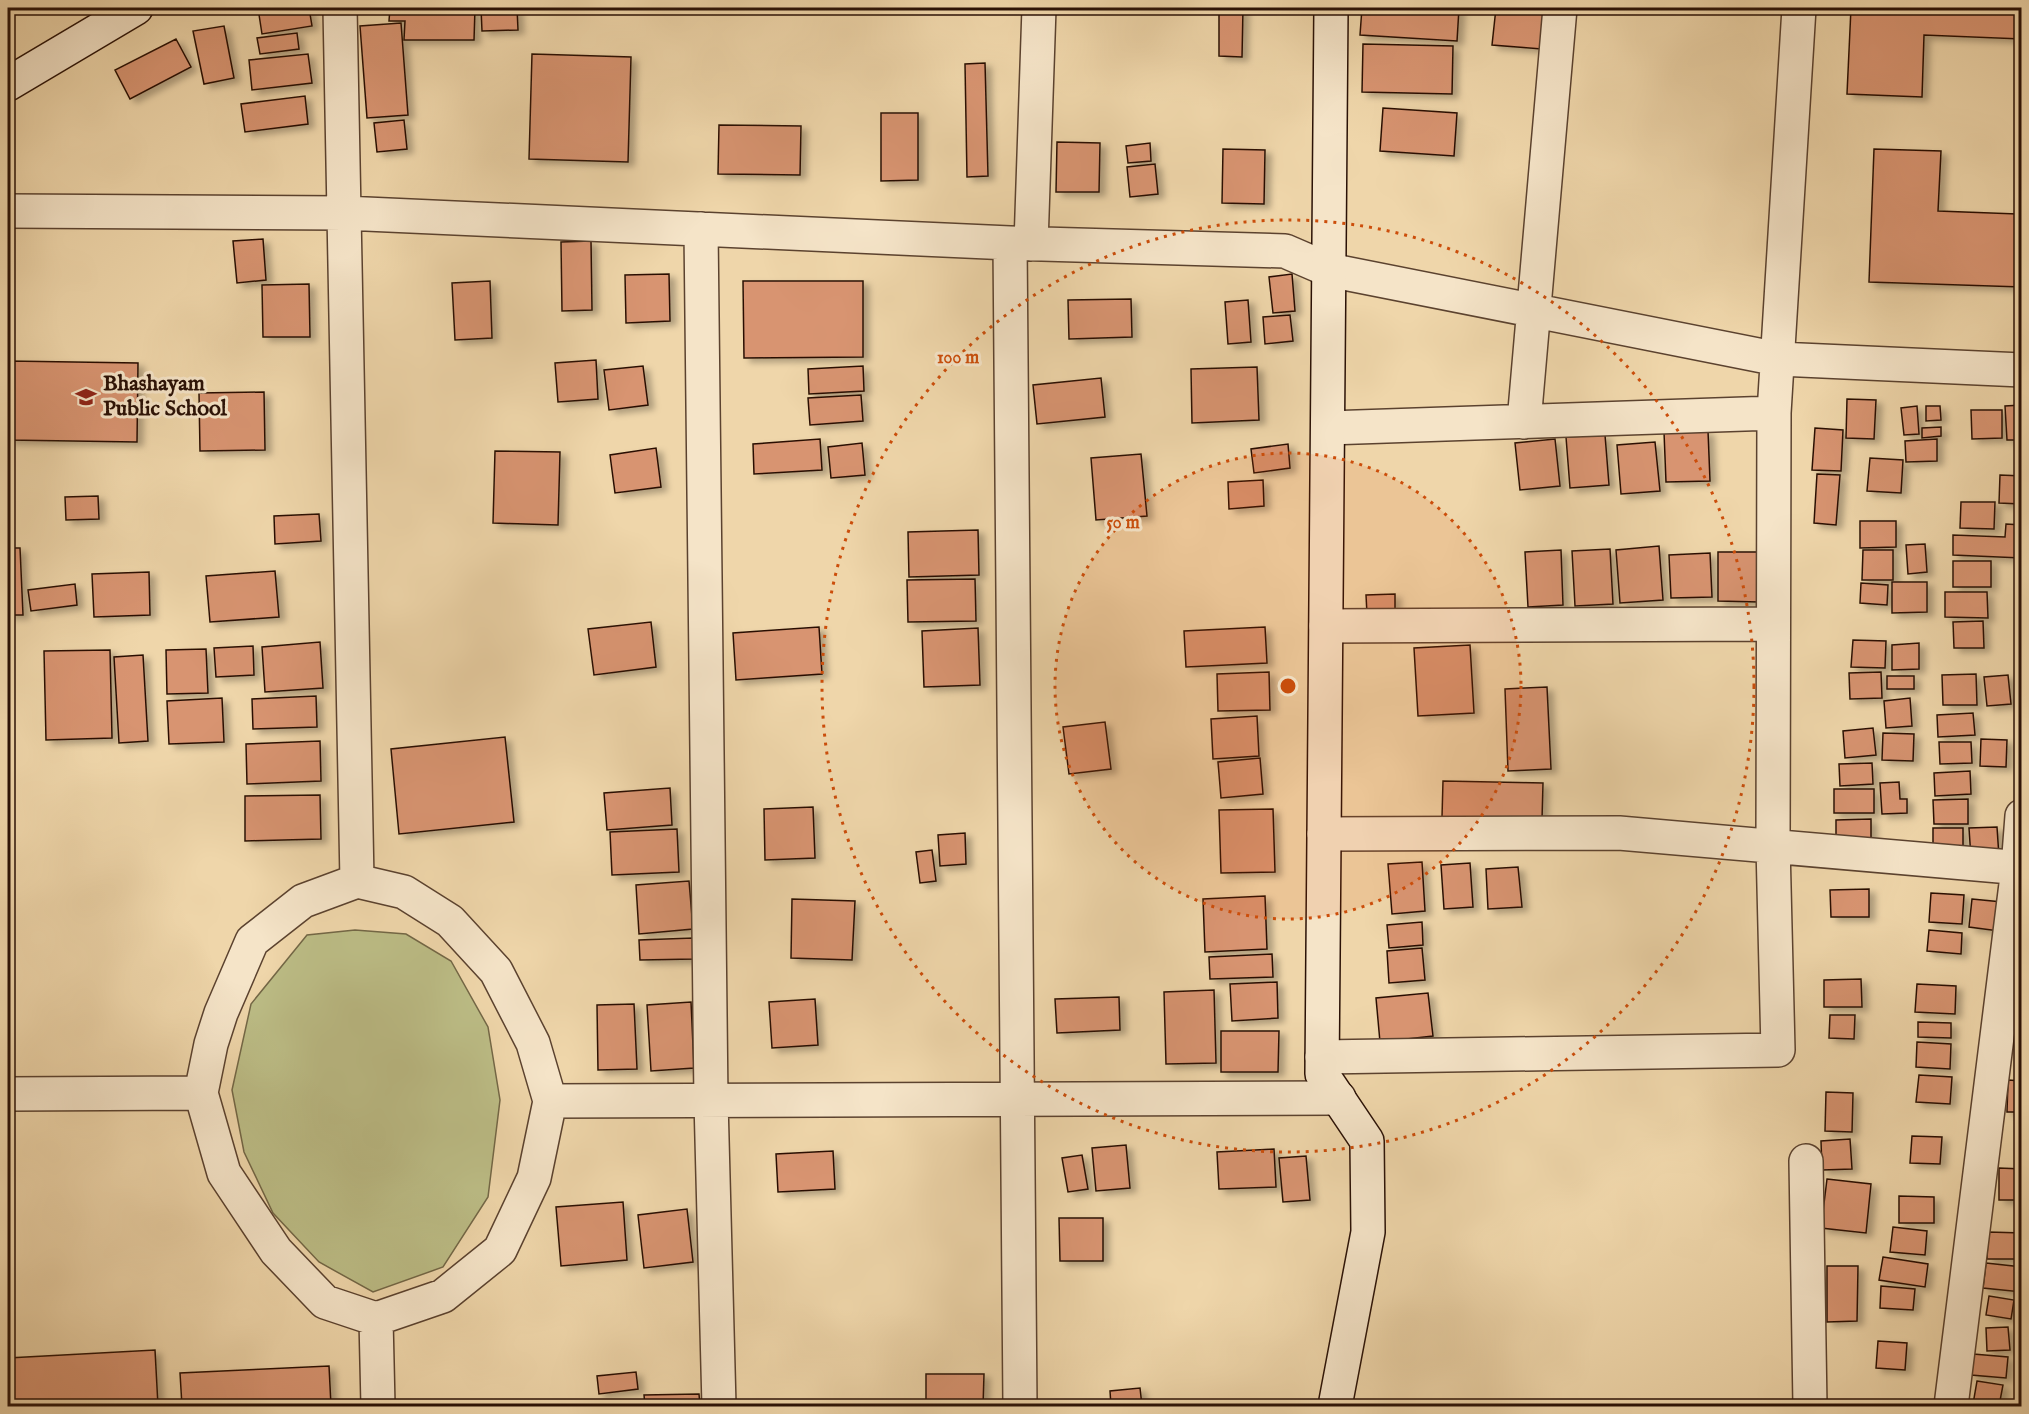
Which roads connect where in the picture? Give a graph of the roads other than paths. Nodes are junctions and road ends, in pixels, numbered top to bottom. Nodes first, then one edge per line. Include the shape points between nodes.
1 (136, 8) edge
2 (340, 8) edge
3 (1039, 8) edge
4 (1331, 8) edge
5 (1560, 8) edge
6 (1799, 8) edge
7 (8, 84) edge
8 (8, 211) edge
9 (344, 213) junction
10 (700, 229) junction
11 (1021, 243) junction
12 (1329, 270) junction
13 (1534, 310) junction
14 (1778, 359) junction
15 (2022, 370) edge
16 (1774, 413) junction
17 (1524, 422) junction
18 (1328, 428) junction
19 (1773, 624) junction
20 (1326, 626) junction
21 (2022, 816) edge
22 (1324, 834) junction
23 (1773, 846) junction
24 (2020, 868) edge
25 (357, 881) junction
26 (1322, 1057) junction
27 (201, 1093) junction
28 (8, 1094) edge
29 (1339, 1098) junction
30 (1018, 1100) junction
31 (550, 1101) junction
32 (711, 1101) junction
33 (1806, 1161) dead end
34 (376, 1319) junction
35 (378, 1407) edge
36 (719, 1407) edge
37 (1020, 1407) edge
38 (1335, 1407) edge
39 (1810, 1407) edge
40 (1951, 1407) edge

1 - 7 street
2 - 9 street
3 - 11 street
4 - 12 street
5 - 13 street
6 - 14 street
8 - 9 street
9 - 10 street
9 - 25 street
10 - 11 street
10 - 32 street
11 - 12 street via 1285,251
11 - 30 street
12 - 13 street
12 - 18 street
13 - 14 street
13 - 17 street
14 - 15 street
14 - 16 street
16 - 17 street
16 - 19 street
17 - 18 street
18 - 20 street
19 - 20 street
19 - 23 street
20 - 22 street
21 - 24 street
22 - 23 street via 1619,833
22 - 26 street
23 - 24 street
23 - 26 street via 1778,1050
24 - 40 street
25 - 27 street via 303,901 252,941 221,1013
25 - 31 street via 404,892 450,921 496,971 533,1043
26 - 29 street via 1322,1074
27 - 28 street
27 - 34 street via 224,1173 276,1251 325,1302
29 - 30 street
29 - 38 street via 1367,1141 1368,1232
30 - 32 street
30 - 37 street
31 - 32 street
31 - 34 street via 534,1178 500,1250 444,1296
32 - 36 street
33 - 39 street
34 - 35 street

